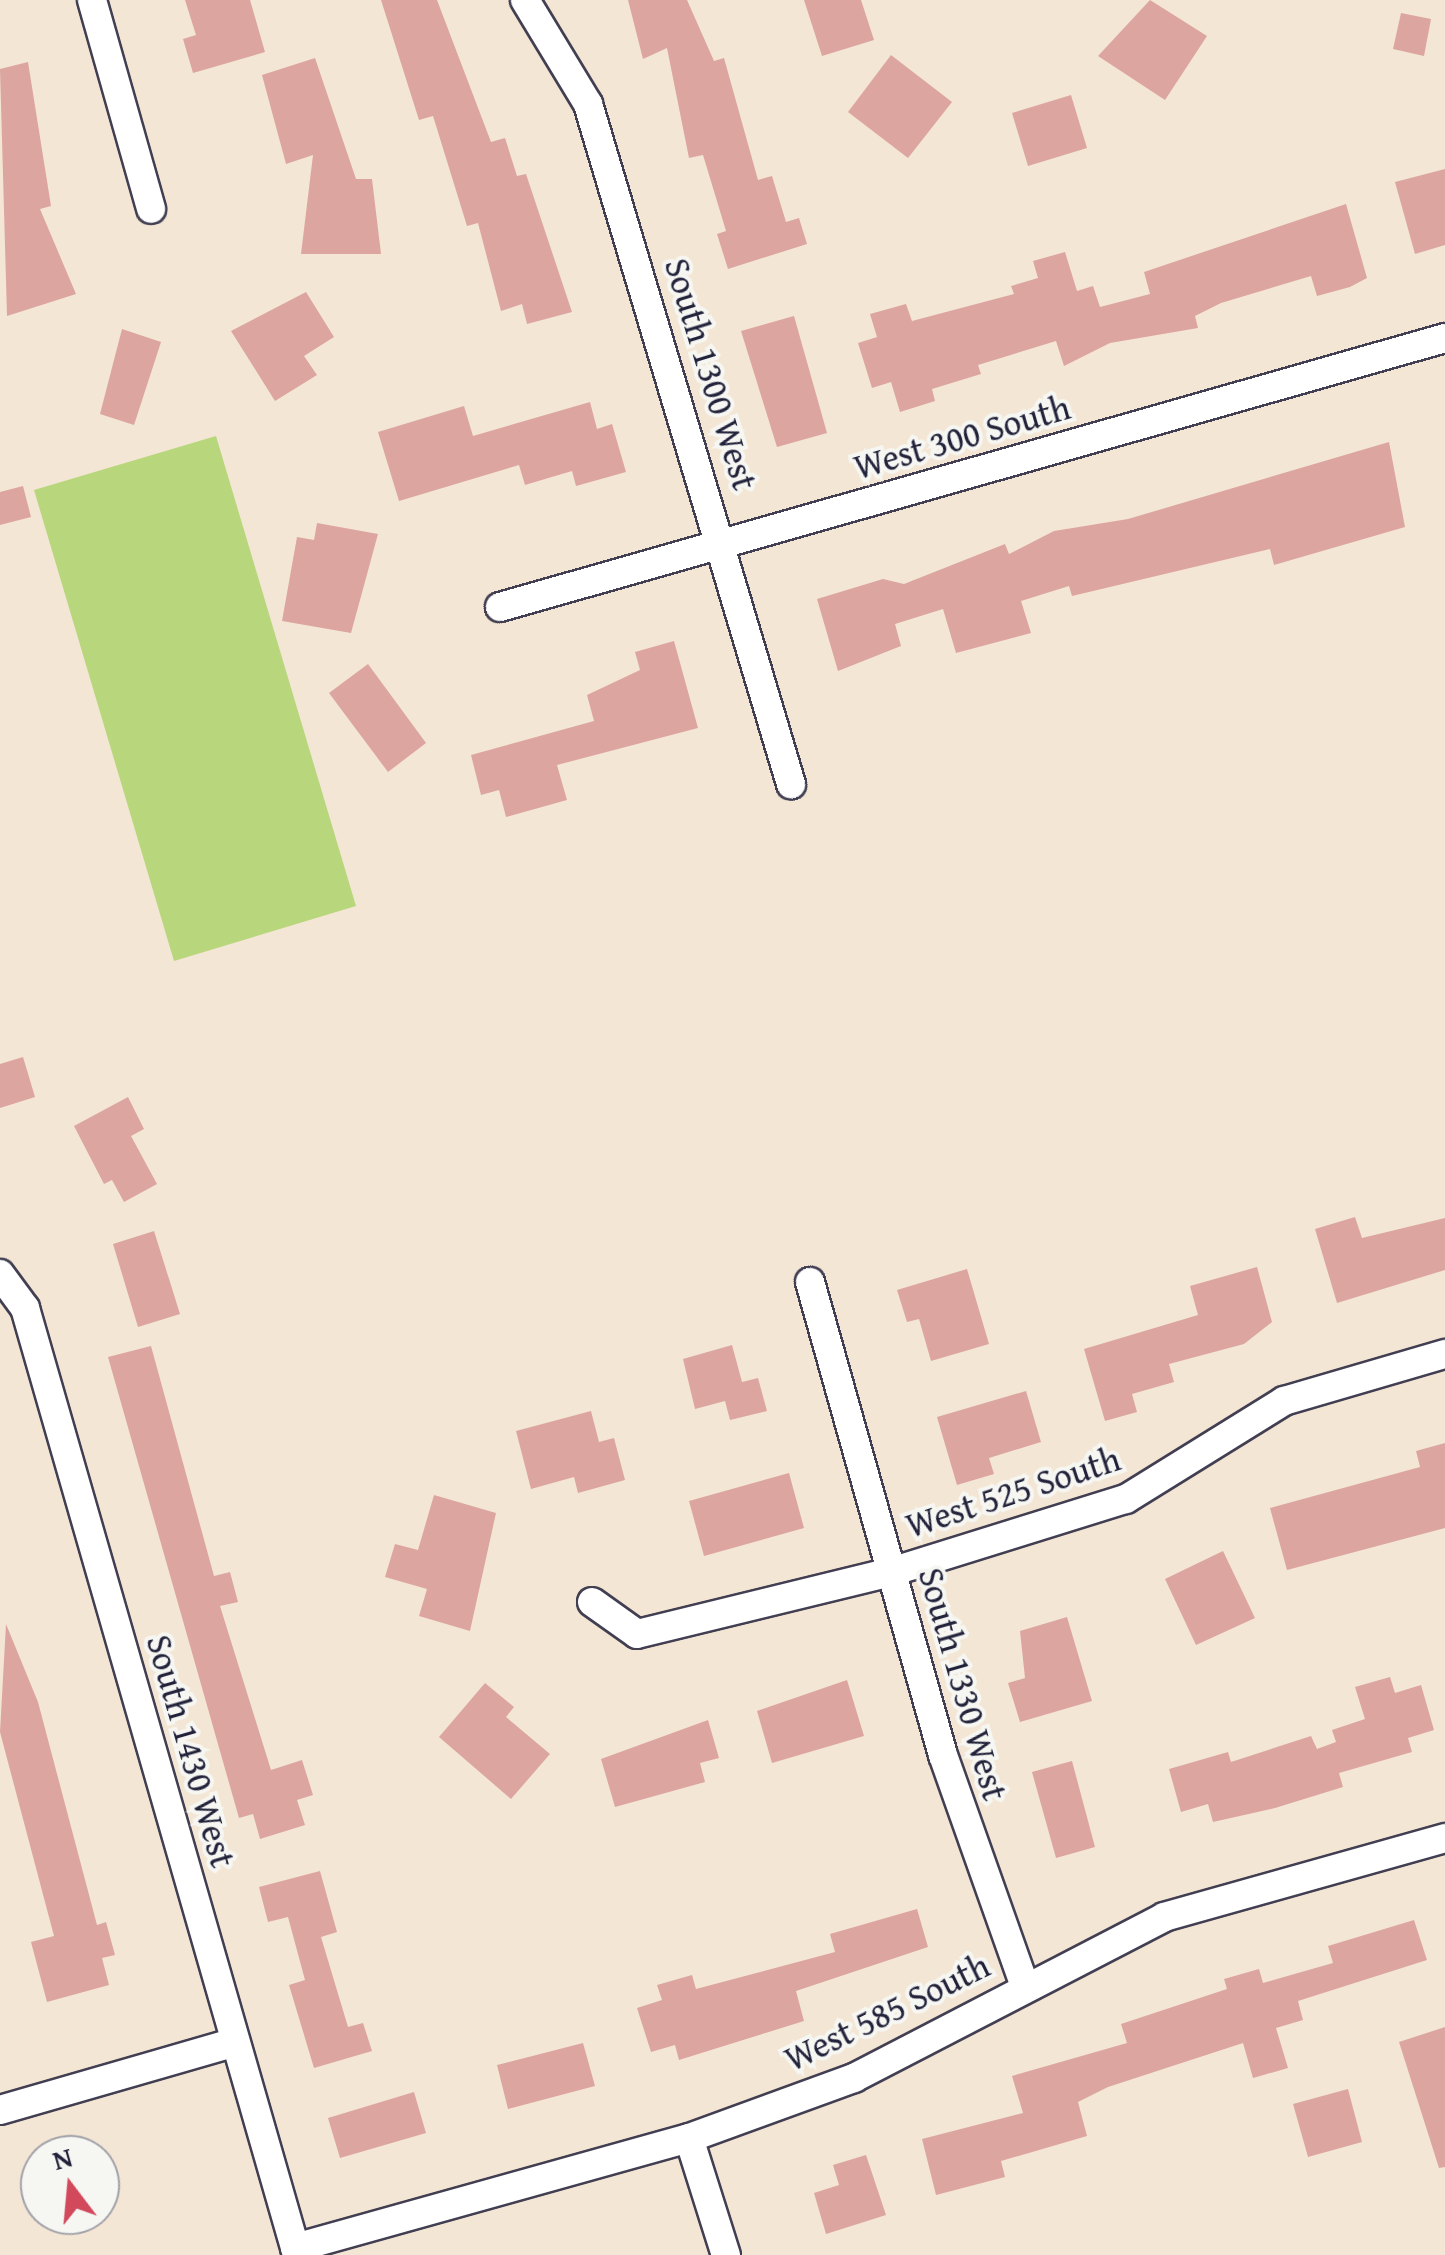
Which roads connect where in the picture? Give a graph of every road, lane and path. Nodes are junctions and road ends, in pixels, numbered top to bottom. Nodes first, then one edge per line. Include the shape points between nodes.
1 (92, 0) edge
2 (524, 0) edge
3 (152, 210) dead end
4 (1445, 338) edge
5 (724, 544) junction
6 (500, 608) dead end
7 (791, 784) dead end
8 (0, 1274) edge
9 (810, 1282) dead end
10 (1445, 1354) edge
11 (891, 1572) junction
12 (592, 1602) dead end
13 (1445, 1838) edge
14 (1025, 1987) junction
15 (235, 2042) junction
16 (0, 2110) edge
17 (688, 2138) junction
18 (296, 2252) edge
19 (726, 2255) edge

1 - 3 street
2 - 5 street, South 1300 West via 588,104
4 - 5 street, West 300 South
5 - 6 street, West 300 South
5 - 7 street, South 1300 West
8 - 15 street, South 1430 West via 25,1308
9 - 11 street, South 1330 West
10 - 11 street, West 525 South via 1284,1401 1126,1499
11 - 12 street, West 525 South via 637,1634
11 - 14 street, South 1330 West via 970,1841
13 - 14 street, West 585 South via 1164,1917
14 - 17 street, West 585 South via 854,2078
15 - 16 street
15 - 18 street, South 1430 West
17 - 18 street, West 585 South
17 - 19 street

